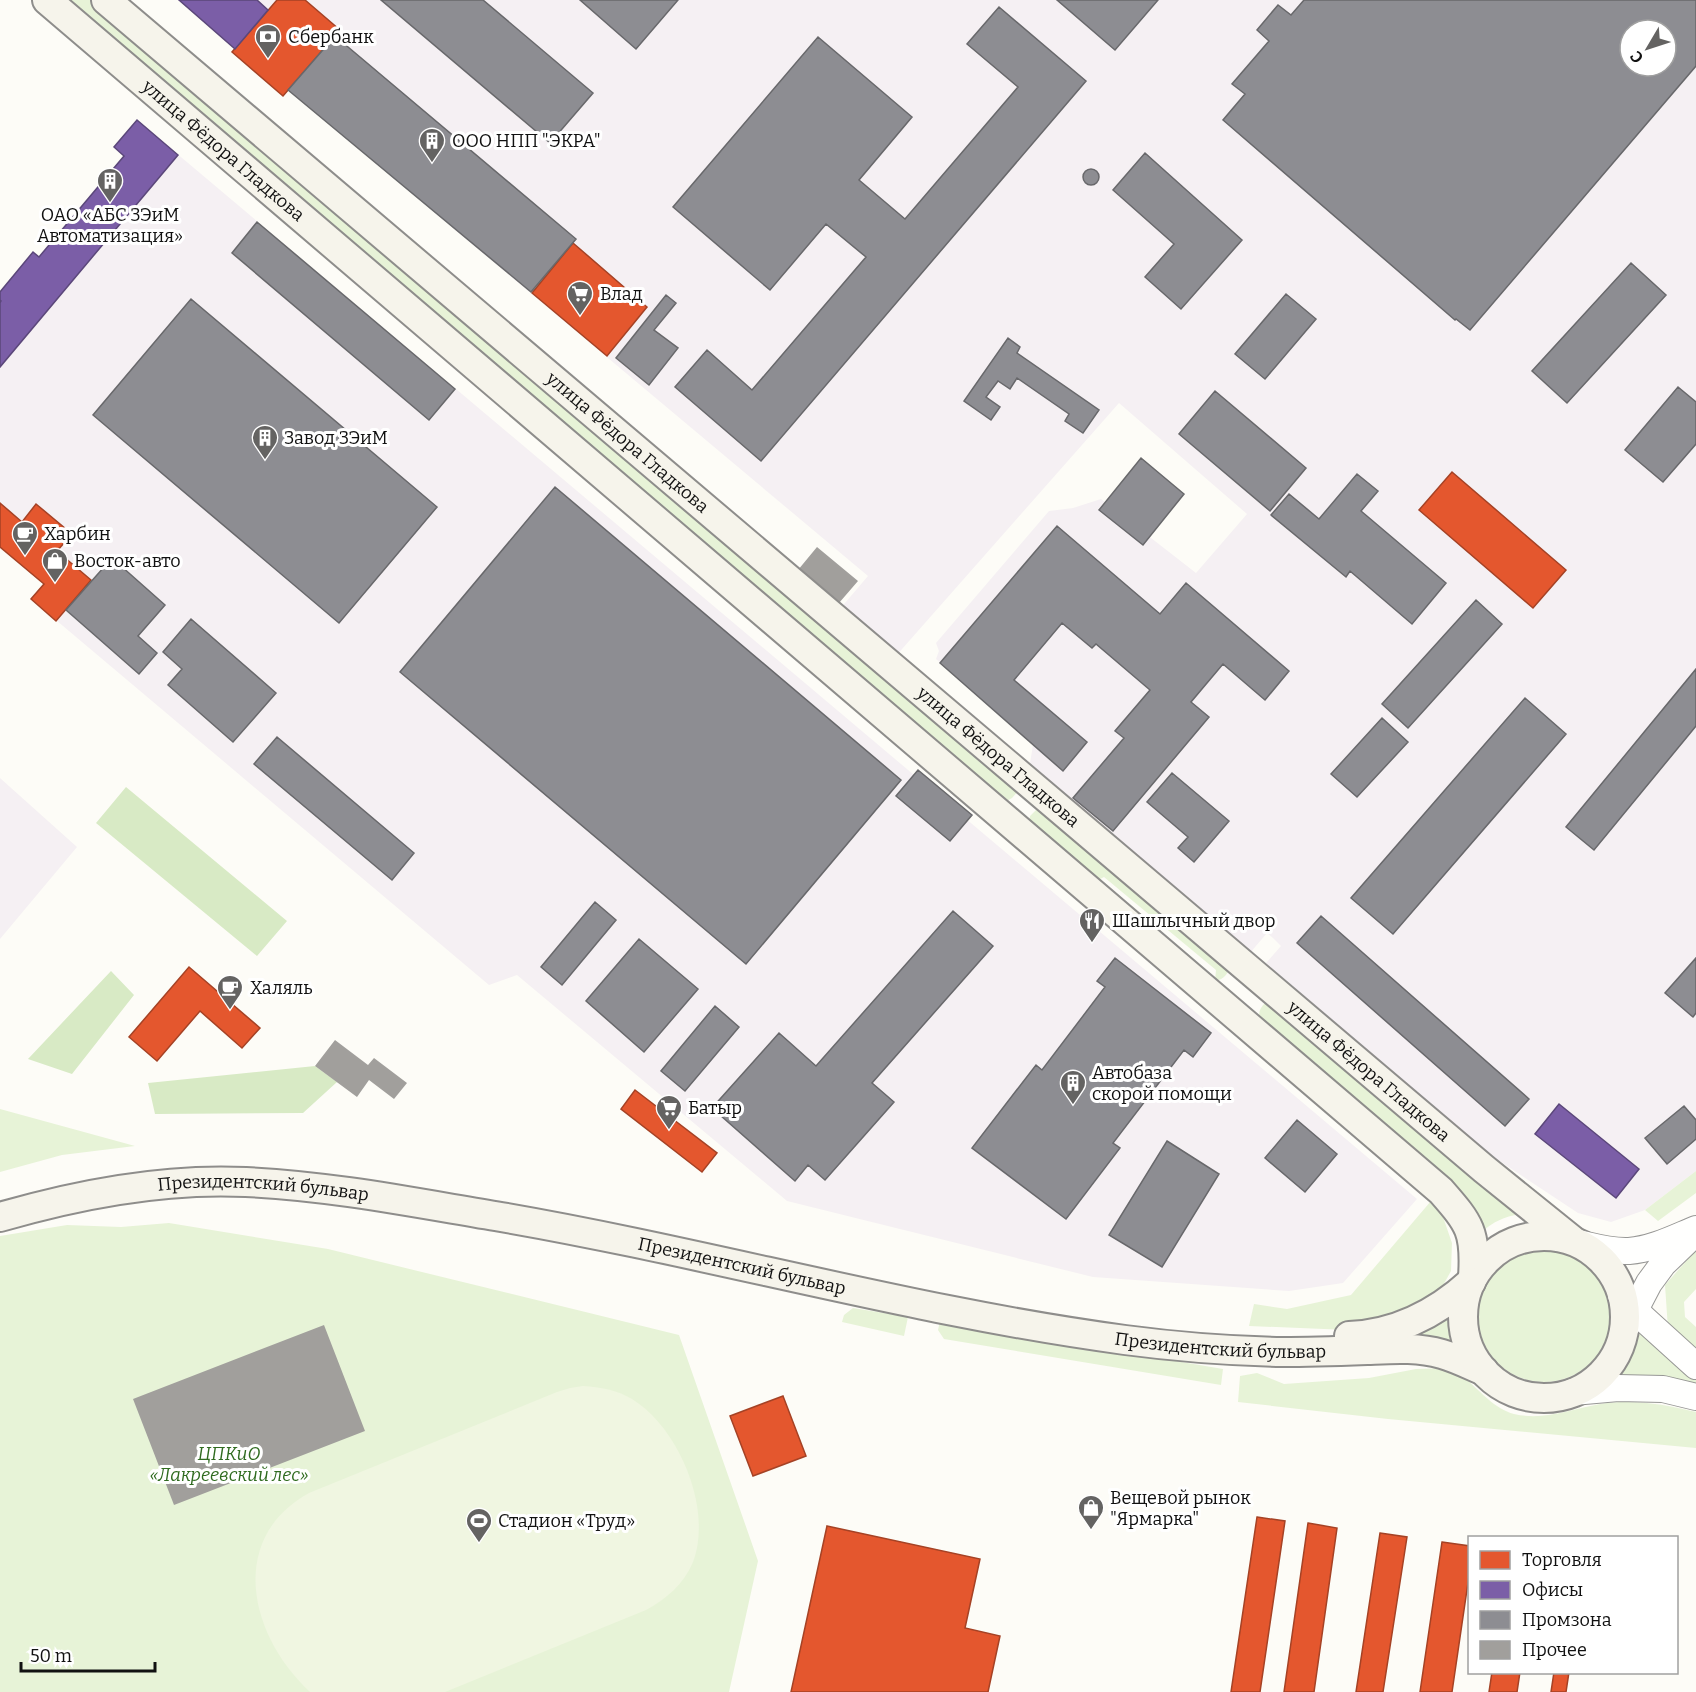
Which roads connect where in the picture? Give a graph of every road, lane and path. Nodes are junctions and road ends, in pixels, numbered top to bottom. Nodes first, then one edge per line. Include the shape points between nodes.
1 (47, 0) edge
2 (106, 0) edge
3 (426, 271) junction
4 (400, 302) junction
5 (1037, 790) junction
6 (1010, 823) junction
7 (1260, 979) junction
8 (1232, 1012) junction
9 (0, 1197) edge
10 (0, 1217) edge
11 (1696, 1231) edge
12 (664, 1240) junction
13 (1575, 1241) junction
14 (1472, 1280) junction
15 (1627, 1311) junction
16 (1696, 1366) edge
17 (1484, 1371) junction
18 (1573, 1392) junction
19 (1696, 1397) edge

1 - 4 main road, улица Фёдора Гладкова
2 - 3 main road, улица Фёдора Гладкова
3 - 4 main road
3 - 5 main road, улица Фёдора Гладкова
4 - 6 main road, улица Фёдора Гладкова
5 - 6 main road
5 - 7 main road, улица Фёдора Гладкова
6 - 8 main road, улица Фёдора Гладкова
7 - 8 main road
7 - 13 main road, улица Фёдора Гладкова
8 - 14 main road, улица Фёдора Гладкова via 1441,1191 1463,1215 1475,1252
9 - 12 main road, Президентский бульвар via 70,1179 138,1168 202,1164 287,1167 381,1178
10 - 12 main road, Президентский бульвар via 123,1189 243,1182 314,1187
11 - 13 street via 1629,1251
11 - 15 street via 1663,1264
12 - 14 main road, Президентский бульвар via 1133,1324 1287,1338 1388,1329 1435,1310
12 - 17 main road, Президентский бульвар via 1015,1323 1190,1348 1288,1352 1407,1348 1439,1353
13 - 14 main road via 1541,1235 1511,1242 1485,1260
13 - 15 main road via 1604,1265
14 - 17 main road via 1462,1317 1472,1354
15 - 16 street
15 - 18 main road via 1622,1342 1613,1358 1602,1373
17 - 18 main road via 1512,1391 1527,1396 1557,1397
18 - 19 street via 1663,1389

